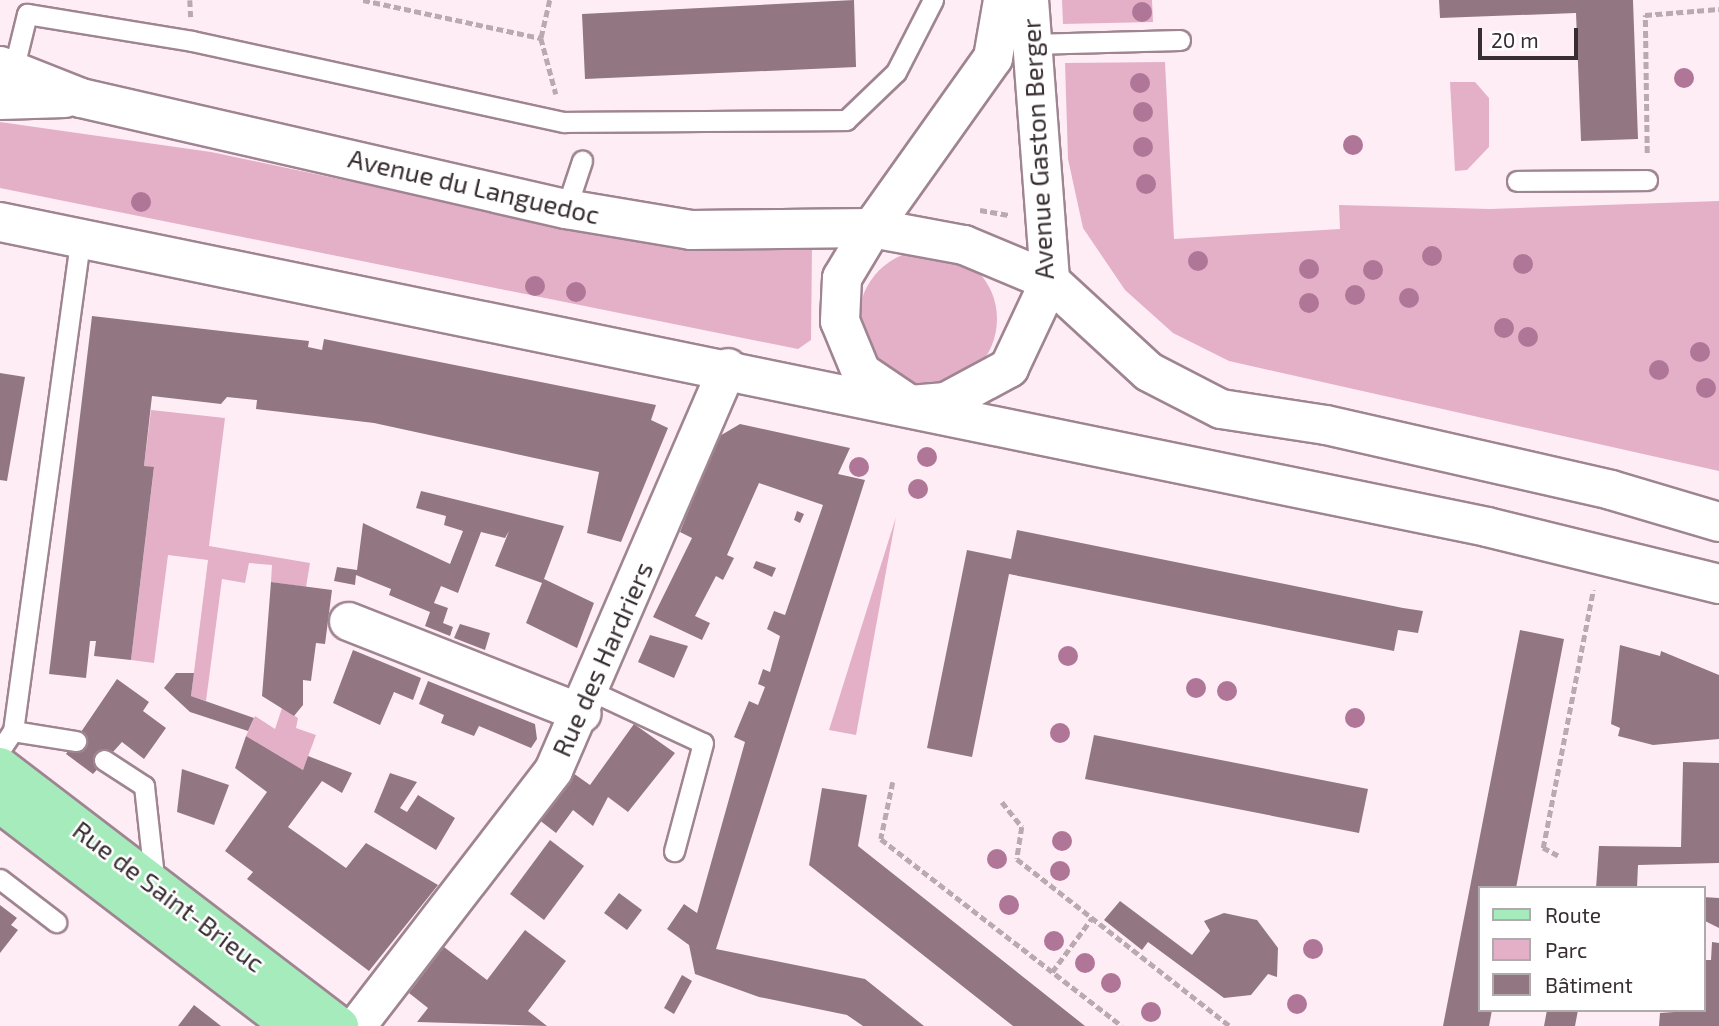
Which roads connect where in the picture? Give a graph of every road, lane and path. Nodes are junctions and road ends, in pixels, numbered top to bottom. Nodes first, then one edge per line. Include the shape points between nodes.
1 (363, 0) edge
2 (550, 0) edge
3 (933, 0) edge
4 (1003, 0) edge
5 (1029, 0) edge
6 (1719, 9) edge
7 (541, 38) junction
8 (1180, 40) dead end
9 (1031, 44) junction
10 (4, 79) edge
11 (564, 122) junction
12 (582, 161) dead end
13 (1647, 180) joint
14 (1517, 181) dead end
15 (566, 209) junction
16 (0, 222) edge
17 (872, 228) junction
18 (81, 236) junction
19 (1050, 281) junction
20 (727, 367) junction
21 (910, 405) junction
22 (1719, 522) edge
23 (1601, 552) junction
24 (1719, 584) edge
25 (348, 621) dead end
26 (586, 702) junction
27 (13, 731) junction
28 (76, 741) dead end
29 (0, 750) edge
30 (104, 760) dead end
31 (0, 767) edge
32 (893, 782) dead end
33 (0, 803) edge
34 (1002, 803) dead end
35 (674, 851) dead end
36 (1558, 856) dead end
37 (0, 879) edge
38 (155, 886) junction
39 (1092, 918) junction
40 (56, 922) dead end
41 (1052, 972) junction
42 (292, 1026) edge
43 (339, 1026) edge
44 (356, 1026) edge
45 (1122, 1026) edge
46 (1230, 1026) edge

1 - 7 path
2 - 7 path
3 - 11 lane via 896,72 846,120
4 - 17 main road, Avenue Gaston Berger via 993,58
5 - 9 main road, Avenue Gaston Berger
6 - 13 path via 1645,15
7 - 11 path
8 - 9 lane
9 - 19 main road, Avenue Gaston Berger
10 - 11 lane via 27,14 192,41
10 - 15 main road, Avenue du Languedoc
12 - 15 lane
13 - 14 lane
15 - 17 main road, Avenue du Languedoc via 691,230
16 - 18 main road
17 - 19 main road via 964,245
17 - 21 main road, Avenue Gaston Berger via 842,278 842,332 861,372
18 - 20 main road
18 - 27 lane
19 - 21 main road, Avenue Gaston Berger via 1009,369 946,402
19 - 22 main road via 1149,372 1221,409 1326,425 1611,490
20 - 21 main road
20 - 26 street, Rue des Hardriers
21 - 23 main road via 966,423
23 - 24 main road
23 - 36 path via 1543,848
25 - 26 street
26 - 35 lane via 704,743
26 - 44 street, Rue des Hardriers via 553,770
27 - 28 lane
27 - 29 lane
30 - 38 lane via 145,786
31 - 38 main road, Rue de Saint-Brieuc
32 - 41 path via 881,839
33 - 42 main road, Rue de Saint-Brieuc
34 - 39 path via 1022,827 1017,859
37 - 40 lane
38 - 43 main road, Rue de Saint-Brieuc
39 - 41 path
39 - 46 path
41 - 45 path

